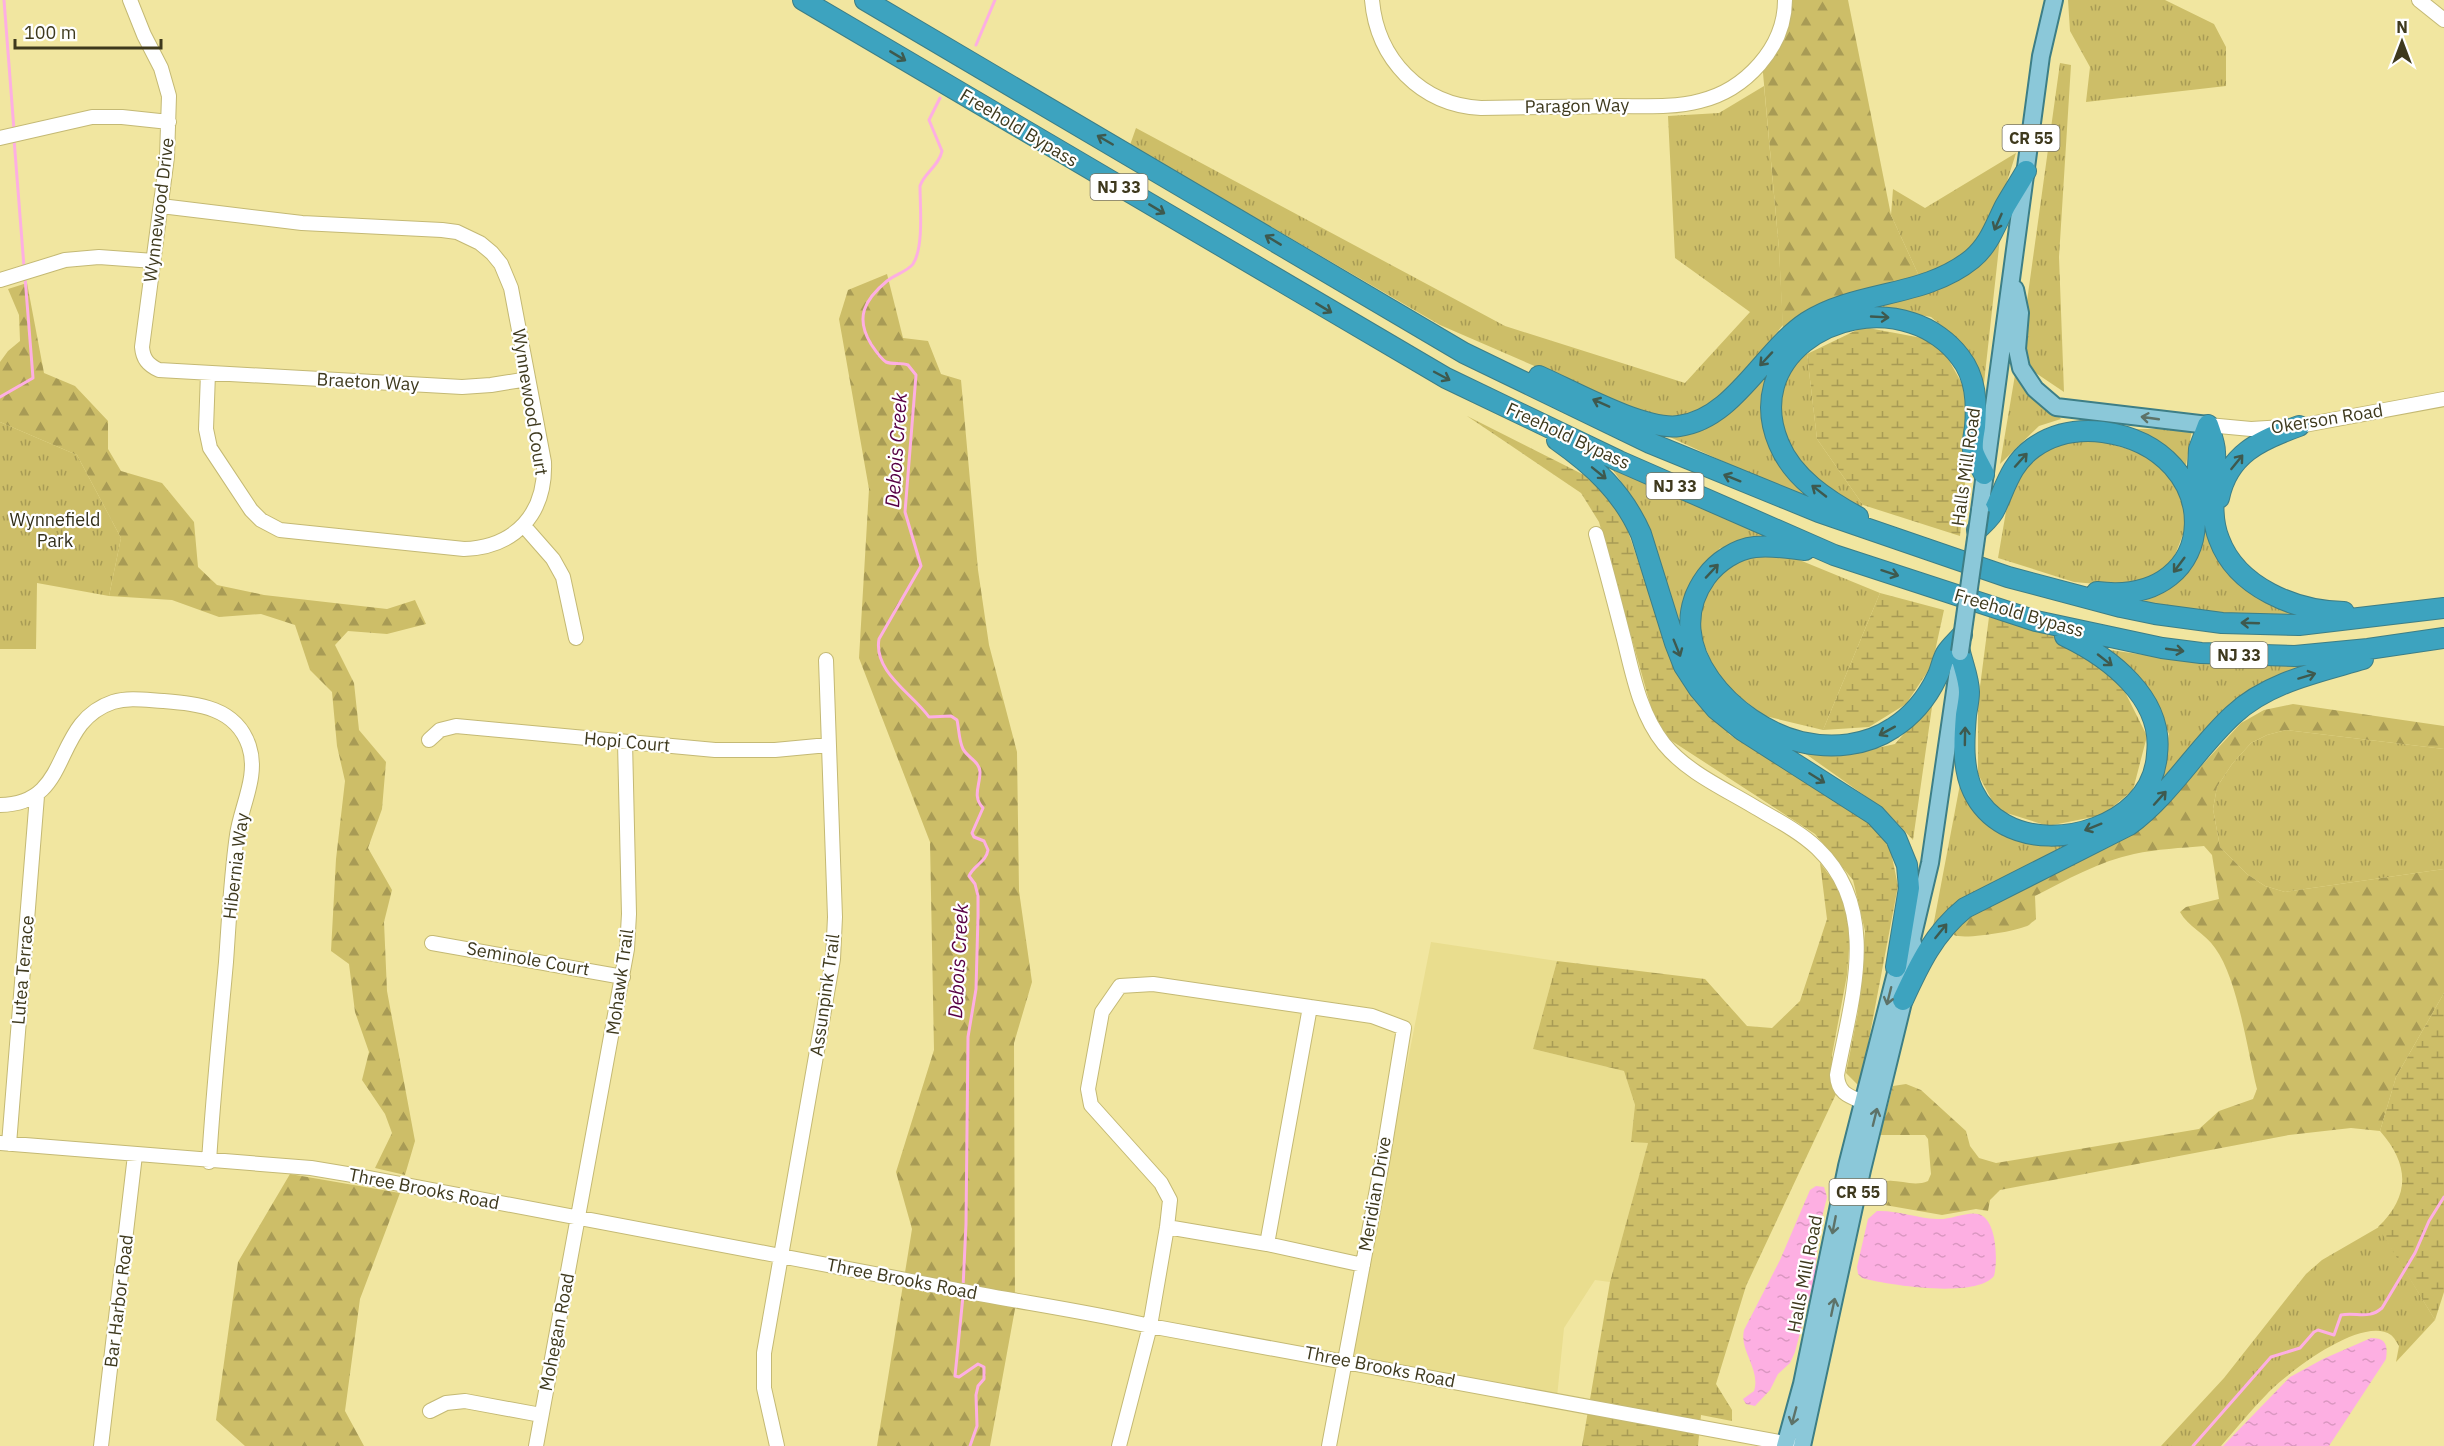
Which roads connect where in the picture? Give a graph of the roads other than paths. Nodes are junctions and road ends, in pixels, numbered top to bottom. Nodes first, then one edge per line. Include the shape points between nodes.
1 (130, 0) edge
2 (803, 0) edge
3 (865, 0) edge
4 (1372, 0) edge
5 (1785, 0) edge
6 (2054, 0) edge
7 (2419, 0) edge
8 (2444, 20) edge
9 (169, 122) junction
10 (0, 138) edge
11 (2026, 171) junction
12 (161, 206) junction
13 (154, 261) junction
14 (2013, 276) junction
15 (0, 280) edge
16 (1377, 303) junction
17 (208, 373) junction
18 (528, 379) junction
19 (2444, 399) edge
20 (1518, 413) junction
21 (2208, 425) junction
22 (2299, 426) junction
23 (1984, 474) junction
24 (1987, 511) junction
25 (2215, 516) junction
26 (524, 526) junction
27 (2195, 527) junction
28 (1977, 530) joint
29 (1596, 534) dead end
30 (1905, 543) junction
31 (1834, 555) junction
32 (2008, 577) junction
33 (2444, 608) edge
34 (2413, 613) junction
35 (2036, 621) junction
36 (576, 638) dead end
37 (2444, 638) edge
38 (1957, 646) junction
39 (826, 660) dead end
40 (429, 740) dead end
41 (625, 742) junction
42 (828, 745) junction
43 (37, 796) junction
44 (0, 805) edge
45 (1912, 939) junction
46 (432, 943) dead end
47 (1896, 968) junction
48 (623, 977) junction
49 (1903, 1000) junction
50 (1310, 1006) junction
51 (1863, 1102) junction
52 (4, 1144) edge
53 (135, 1155) junction
54 (209, 1162) junction
55 (579, 1218) junction
56 (1167, 1227) junction
57 (1267, 1244) junction
58 (781, 1255) junction
59 (1363, 1265) junction
60 (1815, 1324) junction
61 (1150, 1326) junction
62 (1345, 1360) junction
63 (1817, 1384) junction
64 (430, 1411) dead end
65 (541, 1415) junction
66 (1793, 1445) edge
67 (101, 1446) edge
68 (536, 1446) edge
69 (777, 1446) edge
70 (1119, 1446) edge
71 (1329, 1446) edge

1 - 9 street, Wynnewood Drive via 165,79
2 -> 20 highway, Freehold Bypass / NJ 33 via 1396,351
16 -> 3 highway, Freehold Bypass / NJ 33
4 - 5 street, Paragon Way via 1385,48 1412,81 1440,99 1481,108 1674,105 1714,97 1735,86 1762,62 1781,27
6 - 11 main road, Halls Mill Road / CR 55 via 2042,47
7 - 8 street
9 - 10 street via 92,117
9 - 12 street, Wynnewood Drive
11 - 14 main road, Halls Mill Road / CR 55
11 -> 16 highway via 1995,231 1964,265 1933,281 1810,320 1785,339 1724,405 1704,419 1686,425 1645,423
12 - 13 street, Wynnewood Drive
12 - 18 street, Wynnewood Court via 302,224 442,230 468,236 492,253 507,276
13 - 15 street via 99,257 65,260
13 - 17 street, Wynnewood Drive via 142,347 146,360 159,370
21 -> 14 main road via 2056,406 2035,389 2021,368 2017,349 2020,313
14 - 23 main road, Halls Mill Road / CR 55
30 -> 16 highway, Freehold Bypass / NJ 33 via 1732,479 1623,431 1464,352
17 - 18 street, Braeton Way via 462,387
17 - 26 street, Wynnewood Court via 206,429 210,448 251,510 272,527 464,549 494,544
18 - 26 street, Wynnewood Court via 544,475 540,498
19 - 22 street, Okerson Road
20 - 31 highway, Freehold Bypass / NJ 33
20 -> 47 highway via 1606,479 1624,501 1641,534 1684,666 1716,709 1742,730 1875,815 1896,838 1907,865 1909,888
21 - 22 street, Okerson Road via 2251,429
21 - 25 highway via 2215,450
21 - 27 highway via 2199,449
25 -> 22 highway via 2221,489 2235,460 2256,444
23 - 24 main road, Halls Mill Road
30 -> 23 highway via 1822,494 1795,468 1780,446 1772,414 1774,390 1787,359 1804,341 1827,327 1871,316 1902,320 1944,340 1962,358 1973,382 1973,451
24 -> 27 highway via 2019,461 2033,448 2064,433 2090,431 2136,441 2170,463 2190,492
24 - 28 highway
25 - 34 highway via 2218,539 2231,561 2270,594 2333,612
26 - 36 street via 563,577
27 -> 32 highway via 2180,565 2163,582 2141,591 2110,594
28 - 38 main road, Halls Mill Road, bridge
29 - 51 street via 1638,691 1657,735 1694,771 1808,840 1828,859 1844,884 1855,916 1858,952 1837,1084 1843,1093
30 - 32 highway, Freehold Bypass
31 -> 35 highway, Freehold Bypass / NJ 33
38 -> 31 highway via 1908,717 1883,734 1856,743 1824,746 1790,740 1731,705 1707,676 1693,642 1692,609 1702,582 1726,558 1749,548 1775,546
34 -> 32 highway, Freehold Bypass via 2299,625 2222,622 2121,607
33 - 34 highway, Freehold Bypass
35 -> 37 highway, Freehold Bypass / NJ 33 via 2201,654 2326,654
35 -> 38 highway via 2088,647 2122,674 2145,702 2155,725 2157,755 2148,784 2129,808 2095,827 2063,835 2034,834 2006,825 1986,811 1973,791 1966,766 1969,692
49 -> 37 highway via 1925,954 1951,920 1986,897 2129,825 2152,806 2233,715 2254,699 2297,679
38 - 45 main road, Halls Mill Road via 1931,853
39 - 42 street, Assunpink Trail
40 - 41 street, Hopi Court via 440,730 456,726
41 - 42 street, Hopi Court via 746,751
41 - 48 street, Mohawk Trail via 629,914
42 - 58 street, Assunpink Trail via 833,959
43 - 44 street via 17,804
43 - 52 street, Lutea Terrace
43 - 54 street, Hibernia Way via 50,782 84,720 117,701 136,699 208,706 236,724 246,740 251,776 237,835
45 - 47 main road, Halls Mill Road / CR 55
45 - 49 main road, Halls Mill Road / CR 55 via 1915,953
46 - 48 street, Seminole Court
47 -> 51 main road, Halls Mill Road / CR 55
48 - 55 street, Mohawk Trail
63 -> 49 main road, Halls Mill Road / CR 55
50 - 56 street via 1153,984 1120,986 1102,1012 1088,1089 1091,1106 1161,1184 1170,1200
50 - 57 street
50 - 59 street, Meridian Drive via 1372,1016 1404,1028
51 -> 60 main road, Halls Mill Road / CR 55
52 - 53 street, Three Brooks Road
53 - 54 street, Three Brooks Road
53 - 67 street, Bar Harbor Road
54 - 55 street, Three Brooks Road via 311,1168
55 - 58 street, Three Brooks Road
55 - 65 street, Mohegan Road
56 - 57 street
56 - 61 street
57 - 59 street
58 - 61 street, Three Brooks Road
58 - 69 street, Assunpink Trail via 762,1370
59 - 62 street, Meridian Drive
60 - 63 main road via 1819,1342 1812,1378
60 -> 66 main road, Halls Mill Road / CR 55
61 - 62 street, Three Brooks Road
61 - 70 street
62 - 66 street, Three Brooks Road
62 - 71 street, Meridian Drive
63 - 66 main road, Halls Mill Road / CR 55
64 - 65 street via 446,1403 465,1401
65 - 68 street, Mohegan Road

